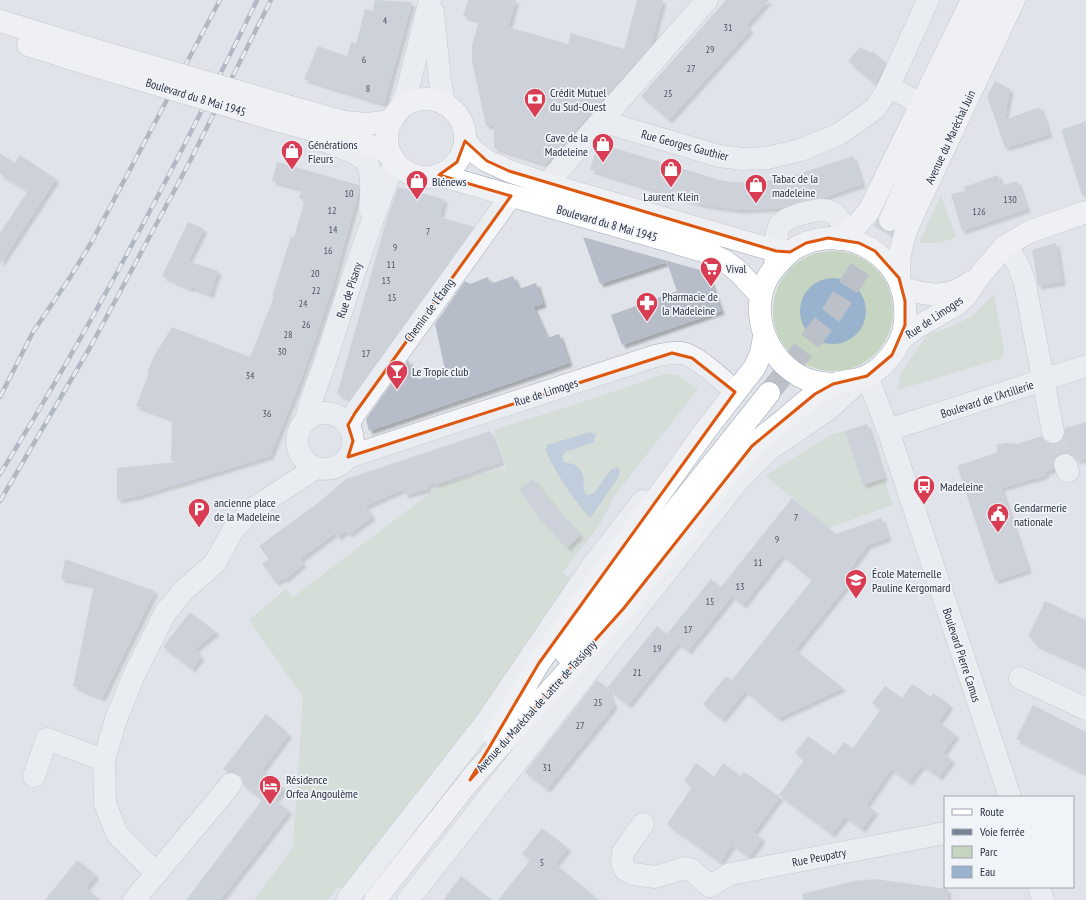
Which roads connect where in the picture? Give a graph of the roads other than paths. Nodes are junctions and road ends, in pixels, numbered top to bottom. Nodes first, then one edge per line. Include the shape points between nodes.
1 (431, 0) edge
2 (706, 0) edge
3 (928, 0) edge
4 (972, 0) edge
5 (992, 0) edge
6 (1014, 0) edge
7 (0, 21) edge
8 (0, 36) edge
9 (90, 57) junction
10 (889, 86) junction
11 (444, 104) junction
12 (920, 104) junction
13 (285, 114) junction
14 (395, 117) junction
15 (600, 121) junction
16 (465, 142) junction
17 (393, 159) junction
18 (439, 175) junction
19 (547, 184) junction
20 (511, 196) junction
21 (1086, 212) edge
22 (890, 220) tunnel mouth
23 (369, 233) junction
24 (850, 237) junction
25 (1005, 246) junction
26 (780, 256) junction
27 (981, 274) junction
28 (901, 284) junction
29 (761, 296) junction
30 (764, 337) junction
31 (901, 339) junction
32 (1086, 366) edge
33 (865, 377) junction
34 (1043, 380) junction
35 (833, 384) junction
36 (736, 392) junction
37 (769, 393) tunnel mouth
38 (306, 420) junction
39 (348, 425) junction
40 (888, 430) junction
41 (705, 431) junction
42 (1053, 432) tunnel mouth
43 (298, 450) junction
44 (348, 457) junction
45 (316, 468) junction
46 (271, 497) junction
47 (1020, 678) dead end
48 (1086, 709) edge
49 (104, 760) junction
50 (34, 776) dead end
51 (470, 780) junction
52 (231, 784) dead end
53 (1010, 796) edge
54 (643, 824) dead end
55 (944, 833) edge
56 (156, 873) junction
57 (1039, 888) edge
58 (710, 893) edge
59 (381, 895) edge
60 (134, 900) edge
61 (347, 900) edge
62 (408, 900) edge
63 (1044, 900) edge

1 - 11 street
1 - 14 street via 407,92
2 - 15 street
3 - 10 street, Rue Georges Gauthier
4 - 12 main road
5 - 22 main road, Avenue du Maréchal Juin
6 - 28 main road, Avenue du Maréchal Juin via 910,220 899,257
7 - 9 main road, Boulevard du 8 Mai 1945
8 - 9 main road, Boulevard du 8 Mai 1945
9 - 13 main road, Boulevard du 8 Mai 1945, bridge
10 - 12 street
10 - 15 street, Rue Georges Gauthier via 876,108 839,134 801,150 767,158 719,156
11 - 14 main road via 432,100 418,100 407,104
11 - 16 main road via 454,110 460,120
12 - 24 main road via 869,211
13 - 14 main road, Boulevard du 8 Mai 1945 via 368,124
13 - 17 main road, Boulevard du 8 Mai 1945 via 379,148
13 - 23 street via 359,156 368,165 372,182
14 - 17 main road via 388,133 388,145
15 - 19 street
16 - 18 main road via 457,162
16 - 19 main road, Boulevard du 8 Mai 1945 via 487,161
17 - 18 main road via 402,168 419,177
17 - 23 street, Rue de Pisany
18 - 20 main road, Boulevard du 8 Mai 1945
19 - 26 main road, Boulevard du 8 Mai 1945
20 - 29 main road, Boulevard du 8 Mai 1945 via 709,253 739,272
20 - 39 street, Chemin de l'Étang via 354,413
21 - 25 main road, Rue de Limoges via 1029,232
23 - 38 street, Rue de Pisany via 309,404
24 - 26 main road via 817,240
24 - 26 street via 835,214 824,210 814,211 783,221 777,232
24 - 28 main road via 875,251 889,263
25 - 27 main road, Rue de Limoges
25 - 34 street via 1015,258 1025,284
26 - 29 main road
27 - 28 main road, Rue de Limoges via 961,289 934,296 917,293
27 - 31 main road, Rue de Limoges via 956,305
28 - 31 main road, Avenue du Maréchal Juin via 906,313
29 - 30 main road via 761,324
30 - 35 main road via 784,366 799,376
30 - 36 main road, Avenue du Maréchal de Lattre de Tassigny via 761,354 755,367
31 - 33 main road via 881,367
32 - 34 street, Boulevard de l'Artillerie
33 - 35 main road
33 - 40 street, Boulevard Pierre Camus via 876,396
33 - 62 street via 830,408 770,450 741,477
34 - 40 street, Boulevard de l'Artillerie
34 - 42 street
35 - 51 main road, Avenue du Maréchal de Lattre de Tassigny via 806,401 752,446 624,608
36 - 41 main road, Avenue du Maréchal de Lattre de Tassigny
36 - 44 street, Rue de Limoges via 692,358 672,353 640,361
37 - 51 main road via 635,561
38 - 39 street via 323,413 332,414
38 - 43 street via 298,433
39 - 44 street via 353,441
40 - 53 street, Boulevard Pierre Camus
41 - 51 main road, Avenue du Maréchal de Lattre de Tassigny via 539,663
41 - 61 street via 654,486 592,565 487,721
43 - 45 street via 308,464
43 - 46 street
44 - 45 street via 334,468
45 - 46 street
46 - 49 street via 254,508 233,530 215,563 184,590 165,613 130,684
47 - 48 street
49 - 50 street via 47,739
49 - 56 street via 105,803 117,834
51 - 59 main road
52 - 56 street
54 - 58 street via 623,852 622,862 625,870 633,874 655,877 685,868 690,869
55 - 58 street, Rue Peupatry via 730,874
56 - 60 street
57 - 63 street

